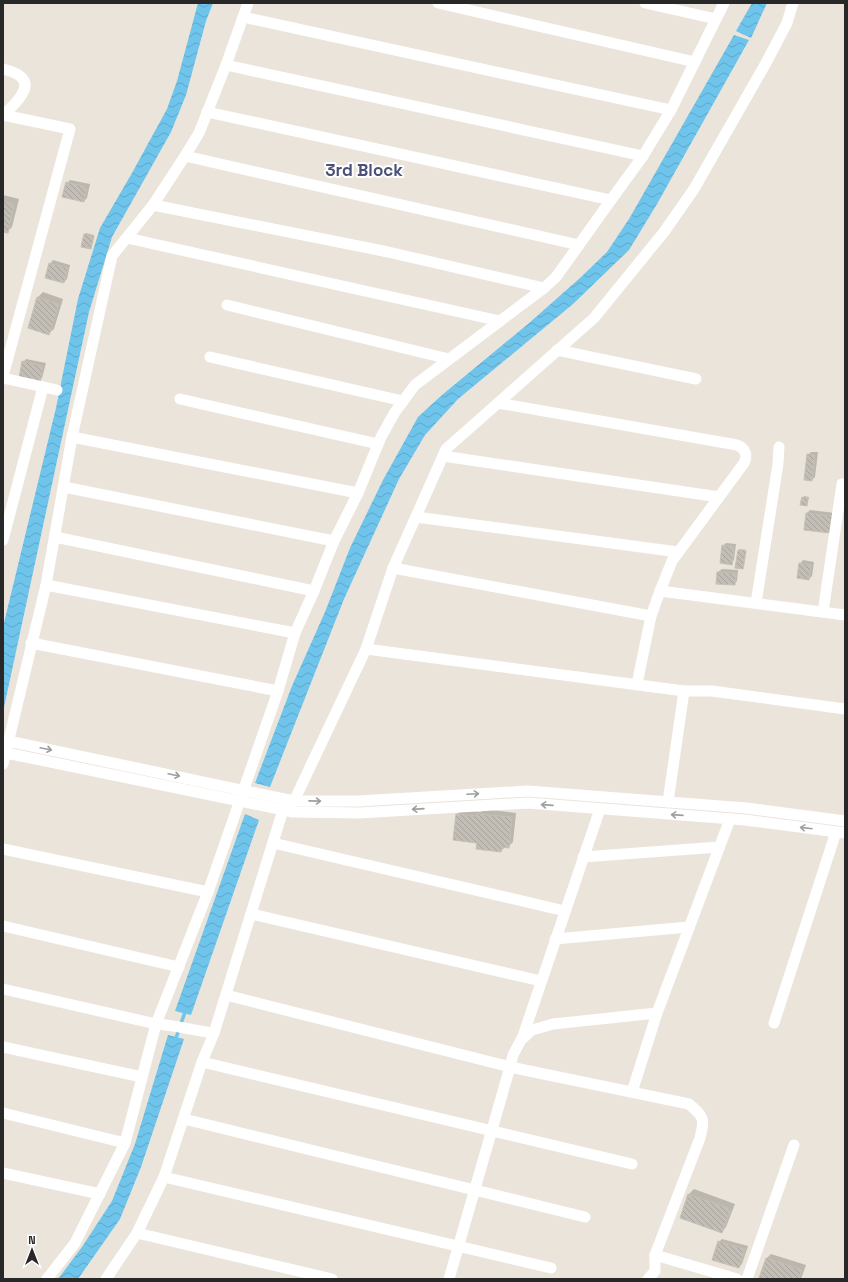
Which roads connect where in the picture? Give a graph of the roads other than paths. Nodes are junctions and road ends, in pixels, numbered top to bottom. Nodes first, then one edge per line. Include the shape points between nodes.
1 (248, 3) edge
2 (438, 3) edge
3 (645, 3) edge
4 (724, 3) edge
5 (793, 3) edge
6 (243, 17) junction
7 (716, 19) junction
8 (695, 62) junction
9 (226, 65) junction
10 (3, 69) edge
11 (671, 110) junction
12 (207, 112) junction
13 (3, 116) edge
14 (185, 156) junction
15 (643, 156) junction
16 (611, 200) junction
17 (153, 205) junction
18 (127, 238) junction
19 (579, 245) junction
20 (544, 288) junction
21 (227, 305) dead end
22 (500, 321) junction
23 (557, 350) junction
24 (210, 357) dead end
25 (449, 359) junction
26 (3, 377) edge
27 (696, 379) dead end
28 (43, 387) junction
29 (58, 390) dead end
30 (180, 399) dead end
31 (403, 401) junction
32 (498, 403) junction
33 (72, 437) junction
34 (378, 444) junction
35 (780, 446) dead end
36 (443, 456) junction
37 (842, 484) dead end
38 (64, 487) junction
39 (358, 493) junction
40 (719, 497) junction
41 (416, 517) junction
42 (55, 537) junction
43 (3, 540) edge
44 (334, 541) junction
45 (678, 552) junction
46 (393, 568) junction
47 (46, 585) junction
48 (314, 591) junction
49 (660, 591) junction
50 (756, 603) junction
51 (823, 612) junction
52 (845, 615) edge
53 (651, 616) junction
54 (295, 633) junction
55 (31, 643) junction
56 (366, 649) junction
57 (637, 684) junction
58 (684, 691) junction
59 (278, 692) junction
60 (845, 709) edge
61 (6, 747) edge
62 (3, 764) edge
63 (244, 790) junction
64 (240, 801) junction
65 (294, 801) junction
66 (668, 802) junction
67 (600, 808) junction
68 (283, 810) junction
69 (730, 819) junction
70 (845, 821) edge
71 (840, 832) edge
72 (273, 843) junction
73 (719, 847) junction
74 (3, 848) edge
75 (583, 857) junction
76 (208, 892) junction
77 (565, 911) junction
78 (251, 914) junction
79 (3, 926) edge
80 (689, 927) junction
81 (555, 940) junction
82 (179, 967) junction
83 (541, 981) junction
84 (3, 989) edge
85 (226, 995) junction
86 (657, 1013) junction
87 (774, 1023) dead end
88 (156, 1024) junction
89 (214, 1033) junction
90 (521, 1040) junction
91 (3, 1046) edge
92 (202, 1062) junction
93 (510, 1067) junction
94 (142, 1077) junction
95 (632, 1092) junction
96 (3, 1113) edge
97 (184, 1119) junction
98 (125, 1143) junction
99 (794, 1145) dead end
100 (632, 1164) dead end
101 (3, 1173) edge
102 (164, 1177) junction
103 (474, 1190) junction
104 (100, 1194) junction
105 (585, 1217) dead end
106 (137, 1232) junction
107 (458, 1246) junction
108 (655, 1255) junction
109 (551, 1268) dead end
110 (47, 1279) edge
111 (106, 1279) edge
112 (332, 1279) edge
113 (449, 1279) edge
114 (648, 1279) edge
115 (738, 1279) edge
116 (747, 1279) edge

1 - 6 street
2 - 8 street
3 - 7 street
4 - 7 street
5 - 23 street via 787,23 766,63 694,189 664,232 594,318
6 - 9 street
6 - 11 street
7 - 8 street
8 - 11 street
9 - 12 street
9 - 15 street
10 - 13 street via 15,72 24,82 22,94
11 - 15 street
12 - 14 street via 199,133
12 - 16 street
13 - 26 street via 70,129
14 - 17 street
14 - 19 street
15 - 16 street
16 - 19 street
17 - 18 street
17 - 20 street via 388,252
18 - 22 street
18 - 33 street via 112,256
19 - 20 street via 556,277
20 - 22 street
21 - 25 street
22 - 25 street
23 - 27 street
23 - 32 street
24 - 31 street
25 - 31 street via 415,385
26 - 28 street
28 - 29 street
28 - 43 street
30 - 34 street
31 - 34 street
32 - 36 street via 446,449
32 - 40 street via 743,447 746,459
33 - 38 street
33 - 39 street
34 - 39 street
35 - 50 street
36 - 40 street
36 - 41 street
37 - 51 street
38 - 42 street
38 - 44 street
39 - 44 street
40 - 45 street
41 - 45 street
41 - 46 street
42 - 47 street
42 - 48 street
44 - 48 street
45 - 49 street via 672,560
46 - 53 street
46 - 56 street
47 - 54 street
47 - 55 street
48 - 54 street
49 - 50 street
49 - 53 street
50 - 51 street
51 - 52 street
53 - 57 street
54 - 59 street
55 - 59 street
55 - 61 street
56 - 57 street
56 - 65 street
57 - 58 street
58 - 60 street via 712,692
58 - 66 street
59 - 63 street
61 - 62 street
61 -> 63 street
61 - 64 street
63 - 64 street
63 - 65 street
64 - 68 street
64 - 76 street
65 -> 66 street via 358,801 528,791
66 - 70 street via 746,808
67 -> 68 street via 528,803 359,813
69 -> 67 street
67 - 75 street
68 - 72 street
71 -> 69 street
69 - 73 street
71 - 87 street
72 - 77 street
72 - 78 street
73 - 75 street
73 - 80 street
74 - 76 street
75 - 77 street
76 - 82 street
77 - 81 street
78 - 83 street
78 - 85 street
79 - 82 street
80 - 81 street
80 - 86 street
81 - 83 street
82 - 88 street
83 - 90 street
84 - 88 street
85 - 89 street
85 - 93 street
86 - 90 street via 553,1024 532,1030
86 - 95 street
88 - 89 street
88 - 94 street
89 - 92 street
90 - 93 street
91 - 94 street
92 - 97 street
92 - 100 street
93 - 95 street
93 - 103 street
94 - 98 street
95 - 108 street via 689,1104 701,1115 703,1126
96 - 98 street
97 - 102 street
97 - 103 street
98 - 104 street
99 - 116 street
101 - 104 street
102 - 106 street
102 - 107 street
103 - 105 street
103 - 107 street
104 - 110 street via 75,1243
106 - 111 street
106 - 112 street
107 - 109 street
107 - 113 street
108 - 114 street via 655,1270
108 - 115 street

